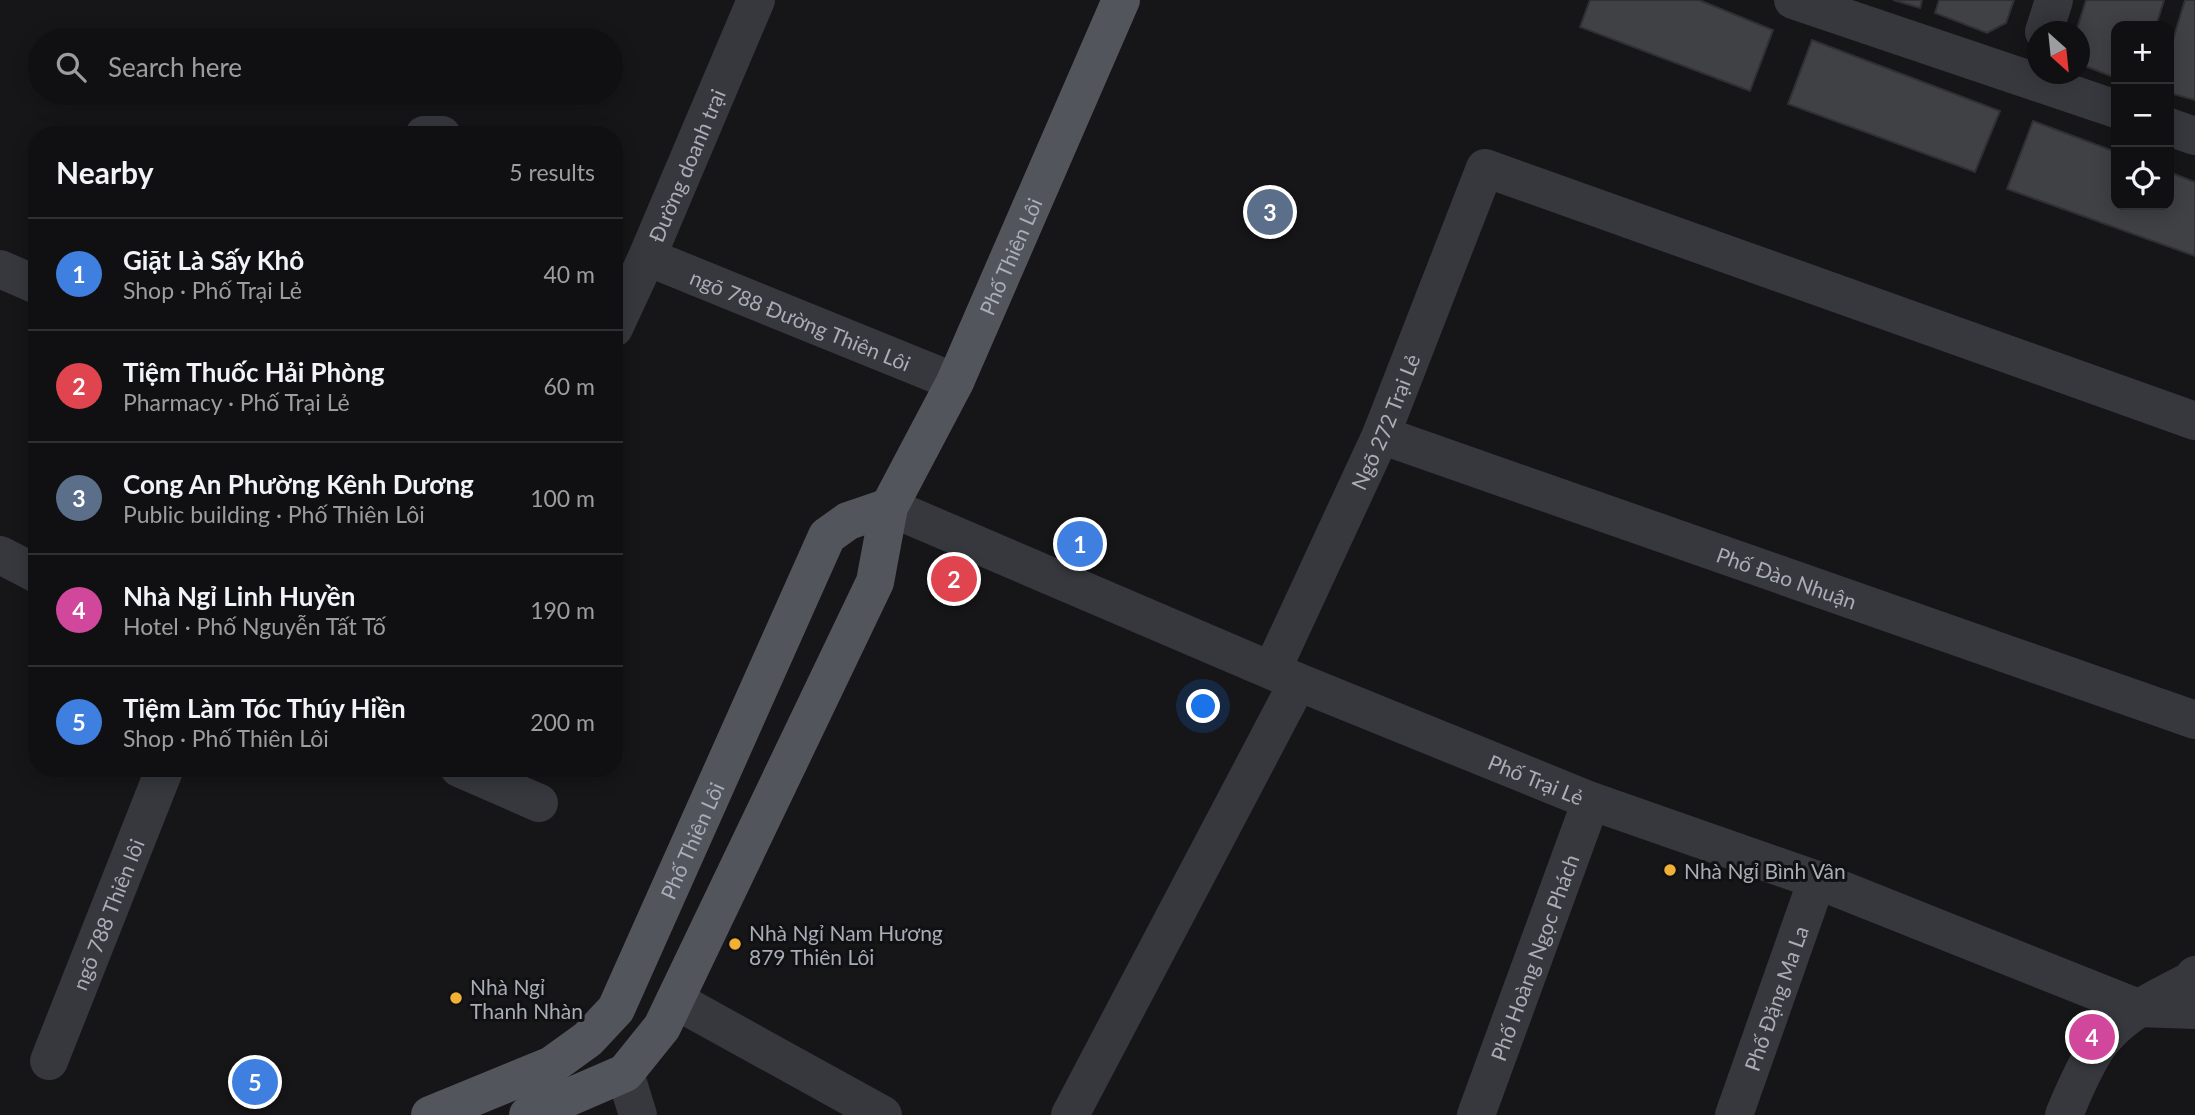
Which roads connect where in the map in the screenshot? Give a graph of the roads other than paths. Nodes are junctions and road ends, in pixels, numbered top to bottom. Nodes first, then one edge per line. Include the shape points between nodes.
1 (756, 0) edge
2 (1121, 0) edge
3 (2054, 0) edge
4 (1809, 2) edge
5 (2047, 21) edge
6 (2027, 65) edge
7 (2067, 84) edge
8 (2111, 106) edge
9 (2174, 129) edge
10 (2195, 136) edge
11 (647, 257) junction
12 (0, 270) edge
13 (28, 281) edge
14 (623, 309) edge
15 (955, 382) junction
16 (2195, 421) edge
17 (1381, 435) junction
18 (889, 507) junction
19 (0, 555) edge
20 (28, 569) edge
21 (1285, 676) junction
22 (2195, 720) edge
23 (162, 777) edge
24 (480, 777) edge
25 (1591, 801) junction
26 (539, 803) dead end
27 (1817, 880) junction
28 (2195, 975) edge
29 (674, 1000) junction
30 (2138, 1008) junction
31 (2195, 1010) edge
32 (588, 1039) junction
33 (50, 1061) dead end
34 (625, 1073) junction
35 (430, 1115) edge
36 (528, 1115) edge
37 (638, 1115) edge
38 (883, 1115) edge
39 (1070, 1115) edge
40 (1476, 1115) edge
41 (1734, 1115) edge
42 (2064, 1115) edge

1 - 11 street, Đường doanh trại
2 - 15 main road, Phố Thiên Lôi
3 - 5 street
4 - 6 street
7 - 8 street
9 - 10 street
11 - 14 street, Đường doanh trại
11 - 15 street, ngõ 788 Đường Thiên Lôi
12 - 13 street
15 - 18 main road, Phố Thiên Lôi
16 - 17 street, Ngõ 272 Trại Lẻ via 1485,168
17 - 21 street, Ngõ 272 Trại Lẻ
17 - 22 street, Phố Đào Nhuận
18 - 21 street, Phố Trại Lẻ
18 - 29 main road, Phố Thiên Lôi via 875,582
18 - 32 main road, Phố Thiên Lôi via 848,521 827,536 616,1009
19 - 20 street
21 - 25 street, Phố Trại Lẻ
21 - 39 street, Ngõ 272 Trại Lẻ
23 - 33 street, ngõ 788 Thiên lôi
24 - 26 street
25 - 27 street, Phố Trại Lẻ
25 - 40 street, Phố Hoàng Ngọc Phách
27 - 30 street, Phố Trại Lẻ
27 - 41 street, Phố Đặng Ma La
28 - 30 street
29 - 34 main road, Phố Thiên Lôi via 662,1027
29 - 38 street
30 - 31 street, Phố Trại Lẻ
30 - 42 street via 2106,1035
32 - 34 main road
32 - 35 main road, Phố Thiên Lôi via 552,1065
34 - 36 main road, Phố Thiên Lôi
34 - 37 street

